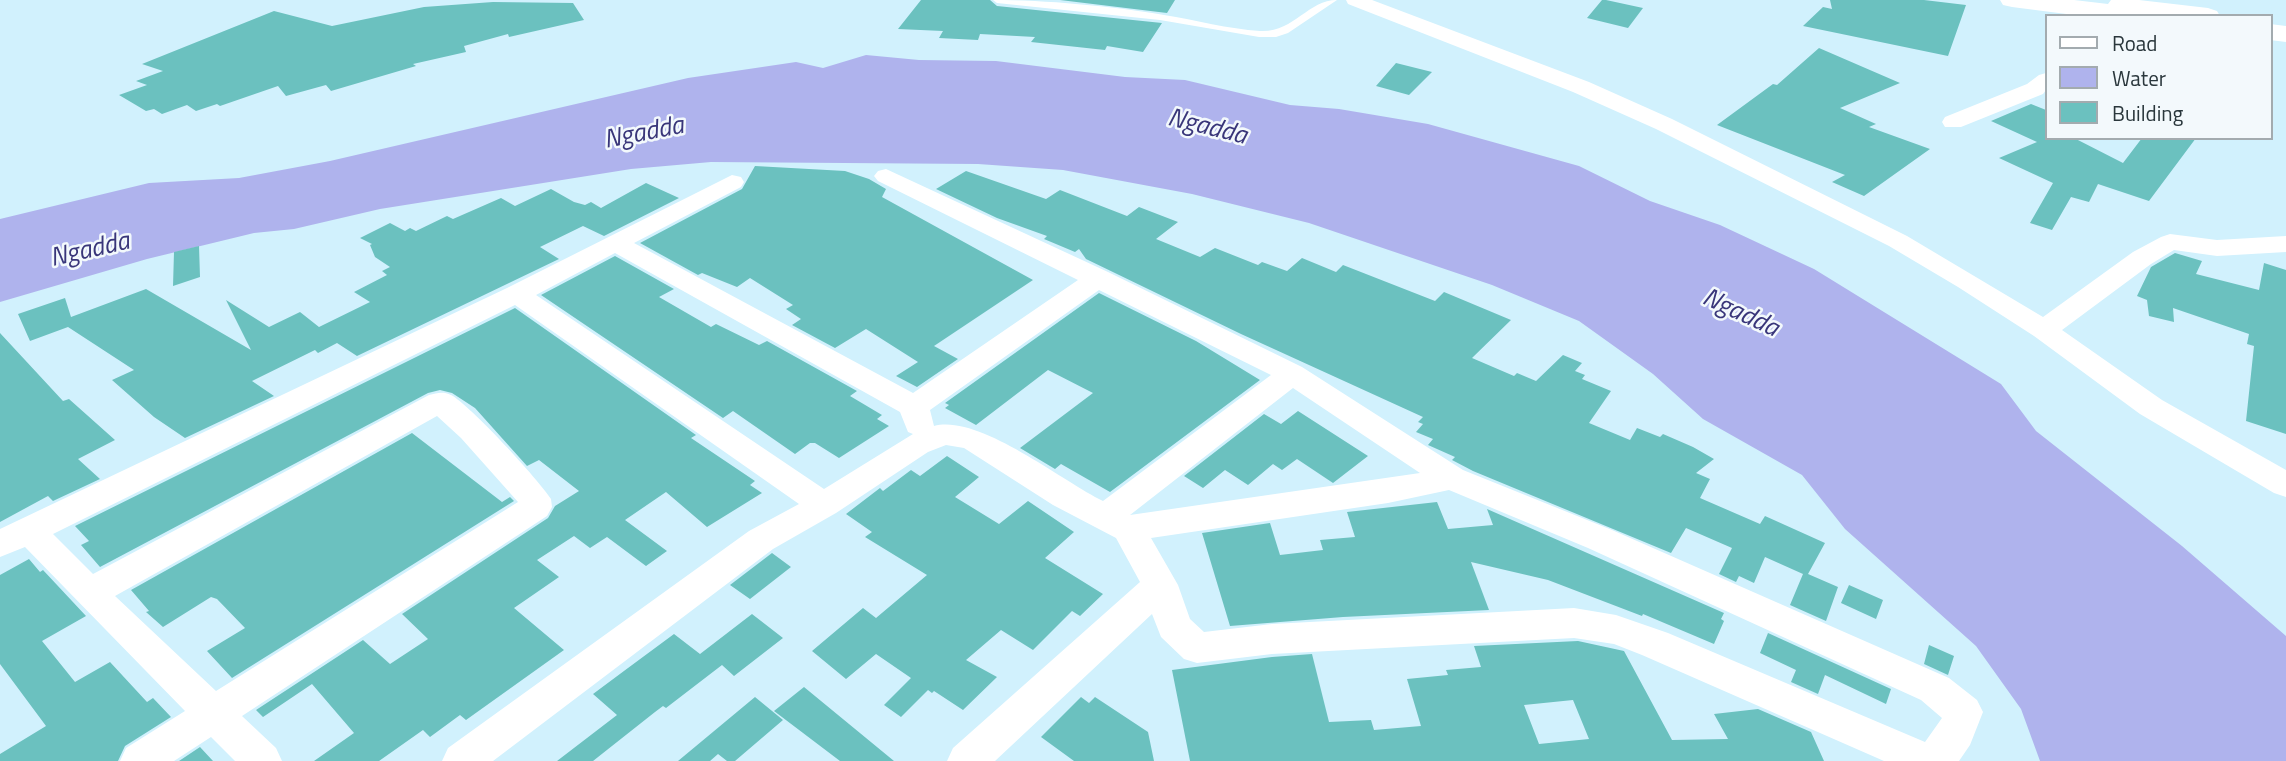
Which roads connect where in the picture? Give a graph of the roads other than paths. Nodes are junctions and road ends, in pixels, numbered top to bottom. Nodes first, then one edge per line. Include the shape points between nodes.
1 (997, 0) edge
2 (1333, 0) edge
3 (1355, 0) edge
4 (2012, 0) edge
5 (2077, 8) edge
6 (2130, 14) edge
7 (2175, 14) edge
8 (2044, 81) edge
9 (1953, 122) dead end
10 (886, 176) dead end
11 (732, 182) dead end
12 (615, 243) junction
13 (2286, 244) edge
14 (1099, 278) junction
15 (517, 294) junction
16 (2044, 330) junction
17 (1292, 373) junction
18 (914, 407) junction
19 (917, 444) junction
20 (1451, 478) junction
21 (2286, 485) edge
22 (824, 505) junction
23 (1117, 523) junction
24 (15, 537) edge
25 (1160, 585) junction
26 (89, 593) junction
27 (213, 715) junction
28 (140, 761) edge
29 (262, 761) edge
30 (462, 761) edge
31 (967, 761) edge
32 (1930, 761) edge

1 - 2 lane via 1160,17 1259,34 1276,34
3 - 16 street via 1664,124 1898,241
4 - 5 main road
5 - 6 main road
5 - 7 main road
8 - 9 street via 2035,89
10 - 14 street
11 - 12 street
12 - 15 street
12 - 18 street
13 - 16 street via 2217,248 2170,242
14 - 17 street
14 - 18 street
15 - 22 street
15 - 24 street
16 - 21 street via 2151,407
17 - 20 street
17 - 23 street
18 - 19 street via 919,419
19 - 22 street
19 - 23 street via 944,434 973,439 1065,497
20 - 23 street via 1388,491
20 - 32 street via 1600,539 1936,689 1963,712 1950,745
22 - 30 street via 761,540
23 - 25 street
24 - 26 street
25 - 31 street
25 - 32 street via 1174,628 1197,648 1272,639 1574,623 1616,630
26 - 27 street
26 - 27 street via 440,402 534,499 535,507
27 - 28 street
27 - 29 street

